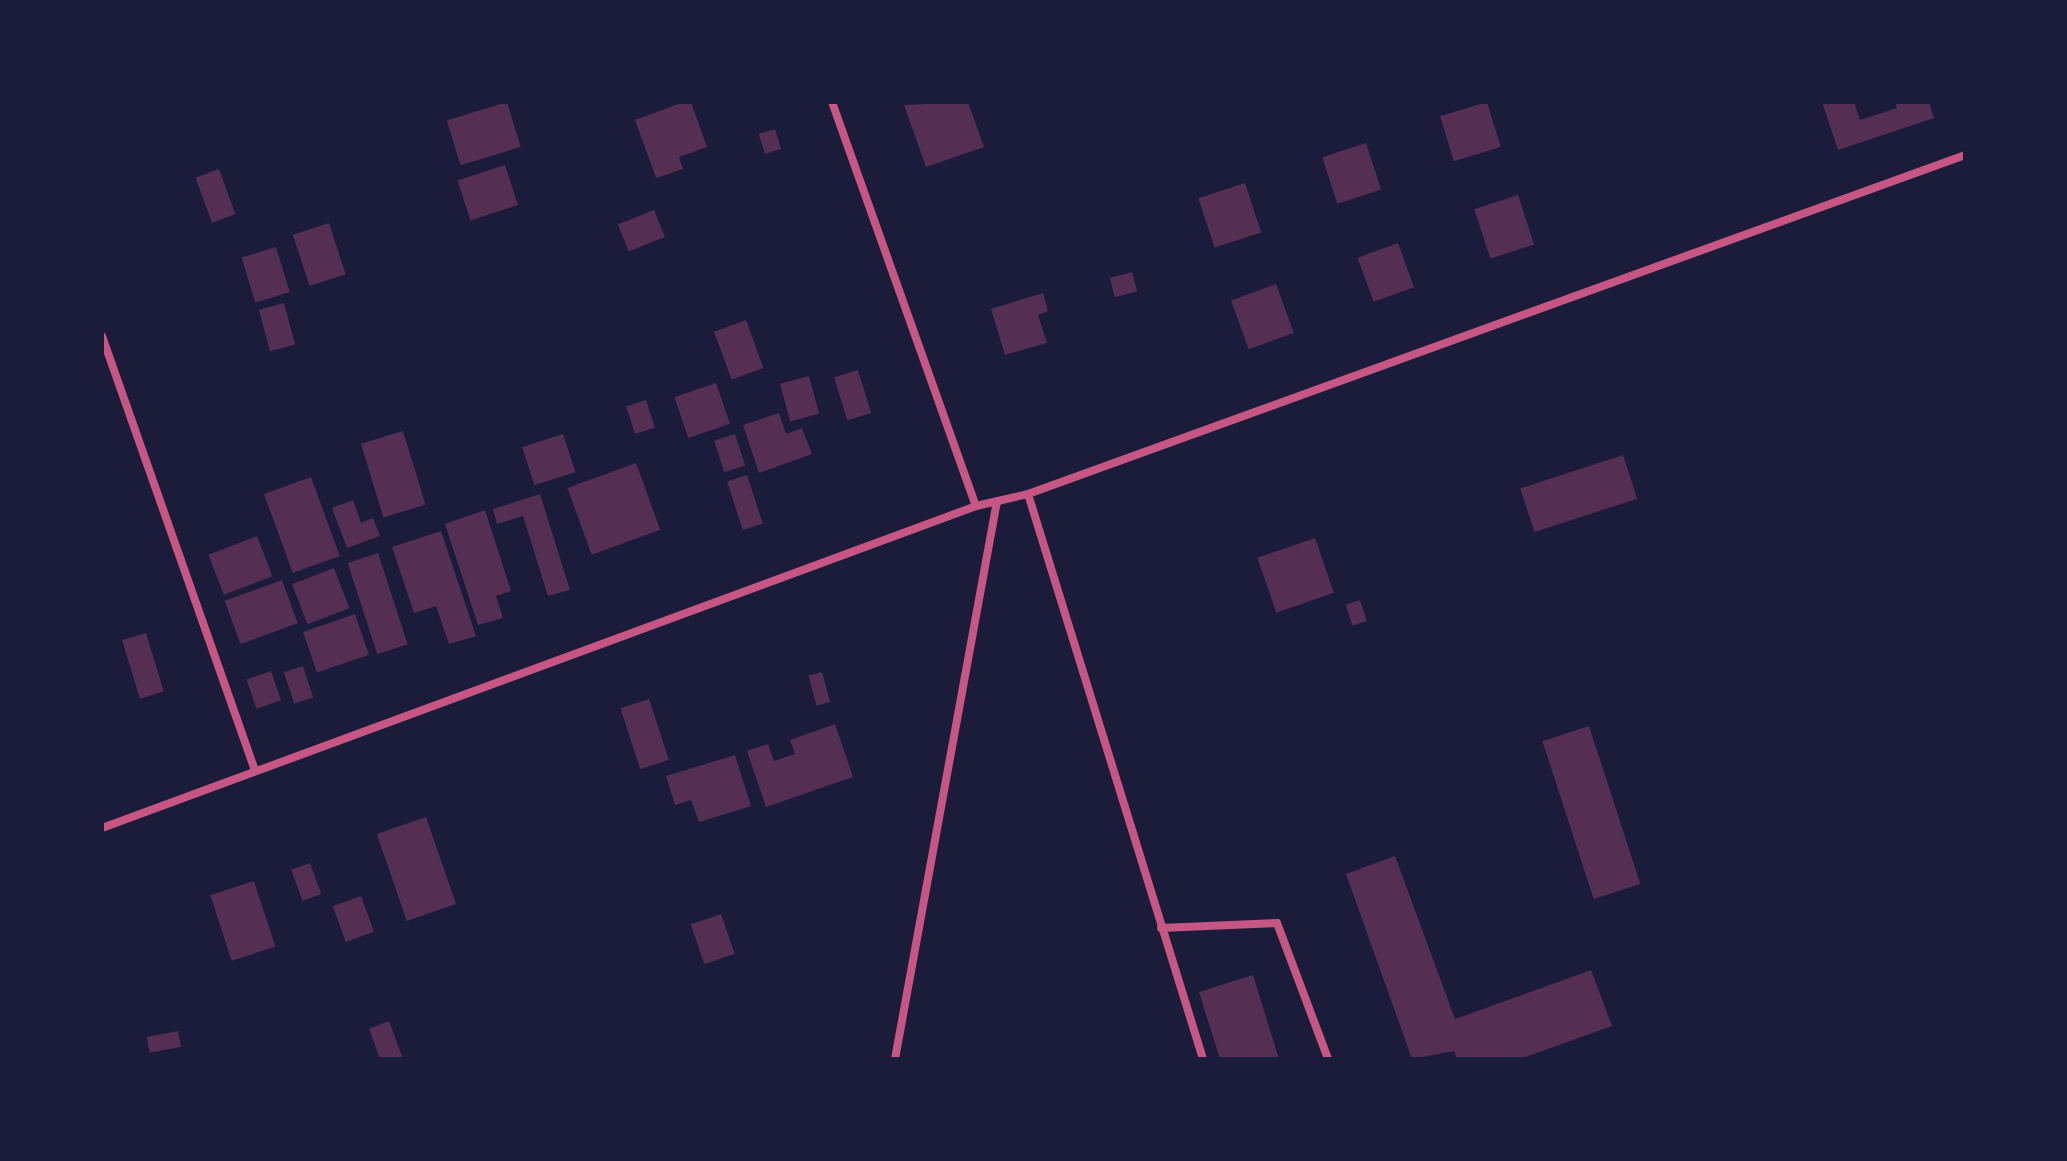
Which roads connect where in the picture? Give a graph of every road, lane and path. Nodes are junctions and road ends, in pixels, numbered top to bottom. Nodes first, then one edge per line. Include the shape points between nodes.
1 (832, 102) edge
2 (1965, 155) edge
3 (102, 336) edge
4 (1028, 494) junction
5 (997, 501) junction
6 (976, 506) junction
7 (255, 770) junction
8 (102, 828) edge
9 (1161, 928) junction
10 (895, 1059) edge
11 (1203, 1059) edge
12 (1328, 1059) edge

1 - 6 street
2 - 4 street
3 - 7 street
4 - 5 street
4 - 9 street
5 - 6 street
5 - 10 street
6 - 7 street
7 - 8 street
9 - 11 street
9 - 12 street via 1277,923

